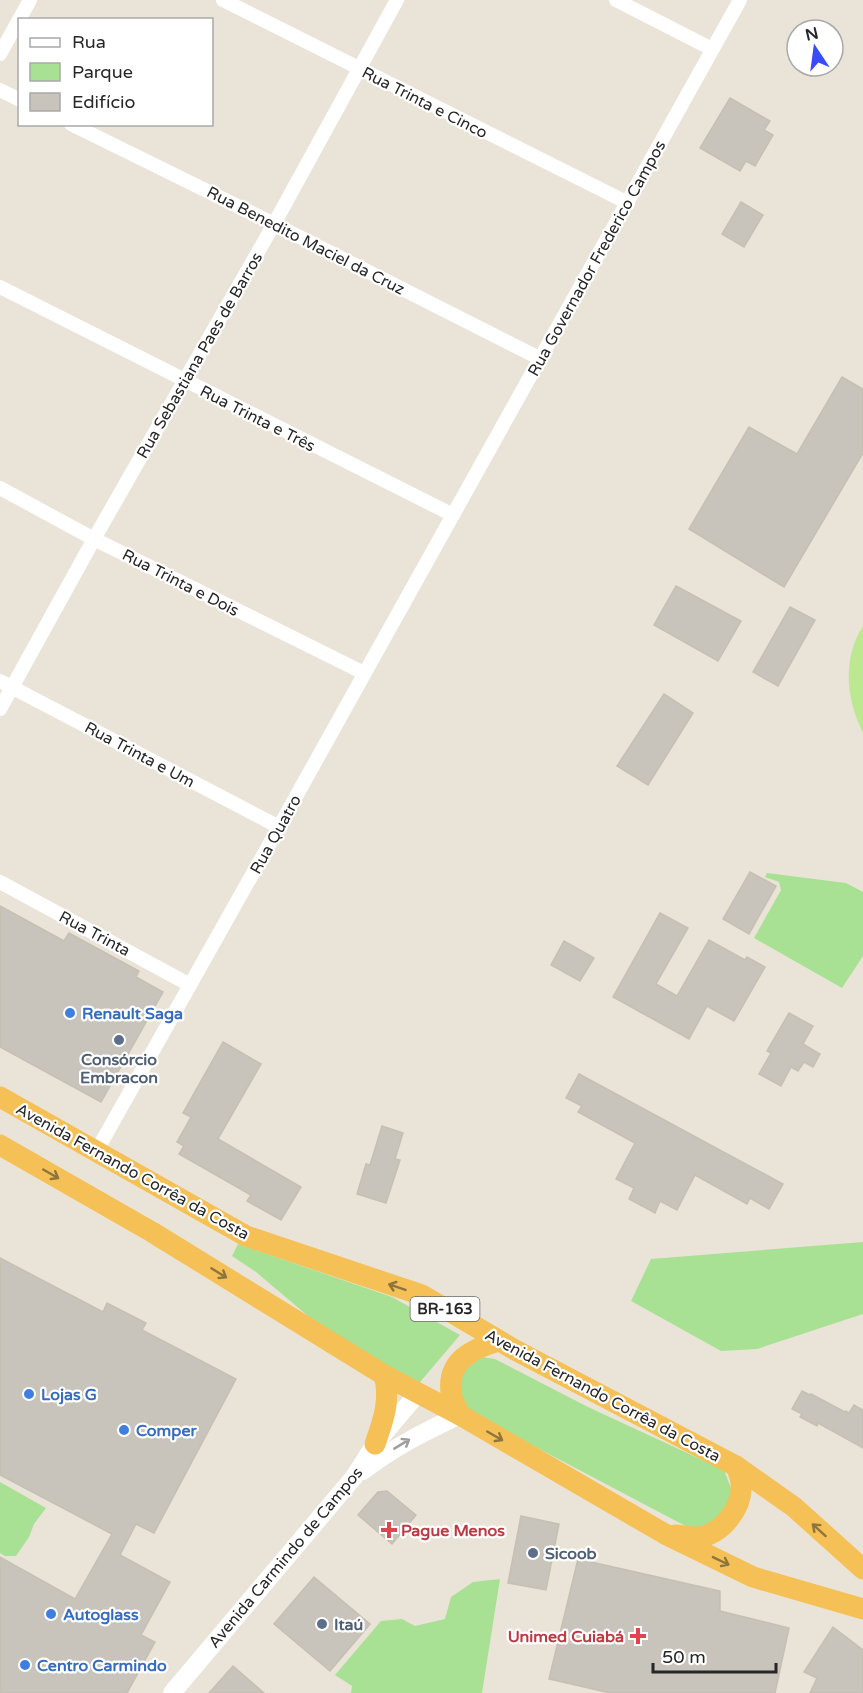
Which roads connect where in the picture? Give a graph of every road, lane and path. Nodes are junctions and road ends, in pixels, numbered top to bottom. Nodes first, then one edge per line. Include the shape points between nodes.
1 (30, 0) edge
2 (223, 0) edge
3 (397, 0) edge
4 (616, 0) edge
5 (740, 0) edge
6 (20, 18) edge
7 (18, 22) edge
8 (712, 49) junction
9 (0, 54) edge
10 (359, 69) junction
11 (0, 90) edge
12 (18, 99) edge
13 (74, 126) edge
14 (628, 203) junction
15 (274, 224) junction
16 (0, 287) edge
17 (540, 358) junction
18 (184, 380) junction
19 (0, 488) edge
20 (453, 515) junction
21 (94, 538) junction
22 (364, 674) junction
23 (6, 684) edge
24 (0, 709) edge
25 (279, 827) junction
26 (0, 882) edge
27 (190, 985) junction
28 (0, 1097) edge
29 (0, 1145) edge
30 (96, 1152) junction
31 (500, 1341) junction
32 (460, 1360) junction
33 (384, 1375) junction
34 (419, 1392) junction
35 (460, 1415) junction
36 (375, 1444) junction
37 (736, 1466) junction
38 (354, 1477) junction
39 (665, 1534) junction
40 (863, 1569) edge
41 (863, 1609) edge
42 (172, 1693) edge

1 - 6 street
2 - 10 street, Rua Trinta e Cinco
3 - 10 street, Rua Sebastiana Paes de Barros
4 - 8 street
5 - 8 street, Rua Governador Frederico Campos
7 - 9 street
8 - 14 street, Rua Governador Frederico Campos
10 - 14 street, Rua Trinta e Cinco
10 - 15 street, Rua Sebastiana Paes de Barros
11 - 12 street
13 - 15 street, Rua Benedito Maciel da Cruz
14 - 17 street, Rua Governador Frederico Campos
15 - 17 street, Rua Benedito Maciel da Cruz
15 - 18 street, Rua Sebastiana Paes de Barros
16 - 18 street, Rua Trinta e Três
17 - 20 street, Rua Governador Frederico Campos
18 - 20 street, Rua Trinta e Três
18 - 21 street, Rua Sebastiana Paes de Barros
19 - 21 street, Rua Trinta e Dois
20 - 22 street, Rua Quatro
21 - 22 street, Rua Trinta e Dois
21 - 23 street, Rua Sebastiana Paes de Barros
22 - 25 street, Rua Quatro
23 - 24 street, Rua Sebastiana Paes de Barros
23 - 25 street, Rua Trinta e Um
25 - 27 street, Rua Quatro
26 - 27 street, Rua Trinta
27 - 30 street, Rua Quatro
28 - 30 highway, Avenida Fernando Corrêa da Costa / BR-163
29 -> 33 highway via 152,1232
31 -> 30 highway, Avenida Fernando Corrêa da Costa / BR-163 via 422,1295 246,1236
31 - 32 highway via 477,1347
31 - 37 highway, Avenida Fernando Corrêa da Costa / BR-163
32 - 34 highway
32 - 35 highway via 451,1379 451,1394
33 - 34 highway
33 - 36 highway via 387,1402
34 - 35 highway
34 - 36 main road, Avenida Carmindo de Campos
38 -> 35 main road via 415,1436
35 -> 39 highway
36 - 38 main road, Avenida Carmindo de Campos
37 - 39 highway via 740,1497 732,1516 714,1532 699,1537
40 -> 37 highway, Avenida Fernando Corrêa da Costa / BR-163 via 794,1508
38 - 42 main road, Avenida Carmindo de Campos
39 -> 41 highway via 753,1577

